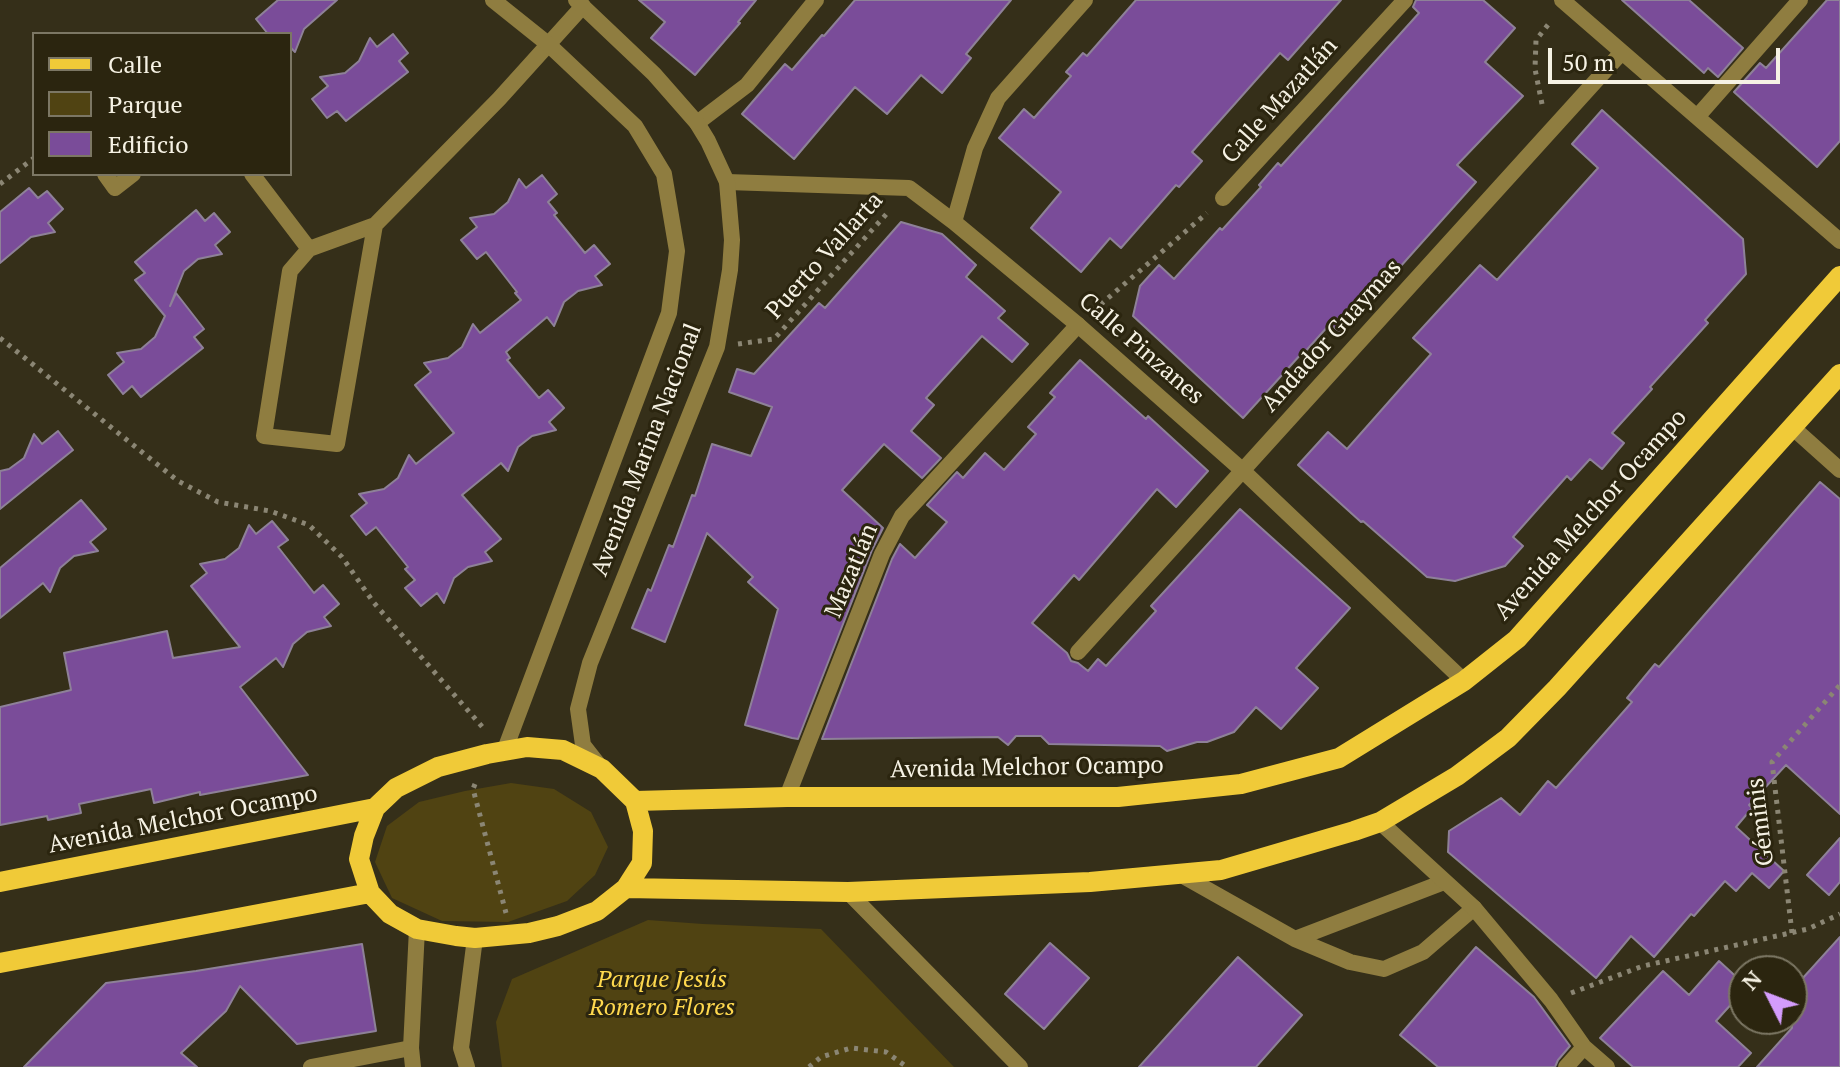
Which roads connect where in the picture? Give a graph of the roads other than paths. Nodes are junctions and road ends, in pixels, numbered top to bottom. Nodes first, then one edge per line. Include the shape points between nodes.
1 (493, 0) edge
2 (816, 0) edge
3 (1085, 0) edge
4 (1405, 0) edge
5 (1800, 0) edge
6 (1564, 1) edge
7 (579, 3) edge
8 (548, 44) junction
9 (1622, 52) junction
10 (1697, 117) junction
11 (697, 123) junction
12 (106, 176) edge
13 (130, 176) edge
14 (254, 176) edge
15 (727, 182) junction
16 (1223, 198) road end
17 (954, 222) junction
18 (375, 225) junction
19 (1840, 241) edge
20 (309, 249) junction
21 (1840, 276) edge
22 (1078, 325) junction
23 (1840, 374) edge
24 (1792, 427) junction
25 (1242, 470) junction
26 (1840, 470) edge
27 (1078, 652) dead end
28 (1464, 681) junction
29 (496, 753) junction
30 (602, 769) junction
31 (787, 797) junction
32 (635, 801) junction
33 (375, 808) junction
34 (1380, 822) junction
35 (1177, 872) junction
36 (0, 882) edge
37 (1444, 882) junction
38 (626, 888) junction
39 (848, 892) junction
40 (370, 893) junction
41 (1474, 908) junction
42 (417, 929) junction
43 (475, 938) junction
44 (1295, 939) junction
45 (0, 963) edge
46 (1584, 1047) junction
47 (411, 1048) junction
48 (311, 1067) edge
49 (413, 1067) edge
50 (467, 1067) edge
51 (1020, 1067) edge
52 (1566, 1067) edge
53 (1607, 1067) edge

1 - 8 street, Avenida Marina Nacional
2 - 11 street via 747,85
3 - 17 street via 998,98 975,148
4 - 16 street, Calle Mazatlán
5 - 10 street
6 - 9 street
7 - 8 street
7 - 11 street, Avenida Marina Nacional
8 - 18 street
8 - 29 street, Avenida Marina Nacional via 635,126 664,174 677,251 669,313
9 - 10 street
9 - 25 street, Andador Guaymas
10 - 19 street
11 - 15 street, Avenida Marina Nacional
12 - 13 street via 115,188
14 - 20 street
15 - 17 street, Calle Pinzanes via 909,188
15 - 30 street, Avenida Marina Nacional via 732,240 717,347 590,663 578,709 583,745
17 - 22 street, Calle Pinzanes
18 - 20 street
18 - 20 street via 337,444 264,436 290,271
21 - 28 main road, Avenida Melchor Ocampo via 1517,639
22 - 25 street, Calle Pinzanes
22 - 31 street, Mazatlán via 902,516 882,554
23 - 24 main road
24 - 26 street
24 - 34 main road via 1508,738
25 - 27 street, Andador Guaymas
25 - 28 street, Calle Pinzanes
28 - 31 main road, Avenida Melchor Ocampo via 1339,758 1241,784 1118,797
29 - 30 main road via 527,747 563,750
29 - 33 main road via 438,767 396,788
30 - 32 main road
31 - 32 main road, Avenida Melchor Ocampo
32 - 38 main road via 643,831 642,863
33 - 36 main road, Avenida Melchor Ocampo
33 - 40 main road via 359,859
34 - 35 main road via 1221,870
34 - 37 street
35 - 39 main road via 1090,882
35 - 44 street
37 - 41 street
37 - 44 street
38 - 39 main road
38 - 43 main road via 597,911 558,926
39 - 51 street
40 - 42 main road via 390,914
40 - 45 main road
41 - 44 street via 1423,952 1384,969 1350,962
41 - 46 street
42 - 43 main road
42 - 47 street
43 - 50 street via 461,1048
46 - 52 street
46 - 53 street
47 - 48 street
47 - 49 street

